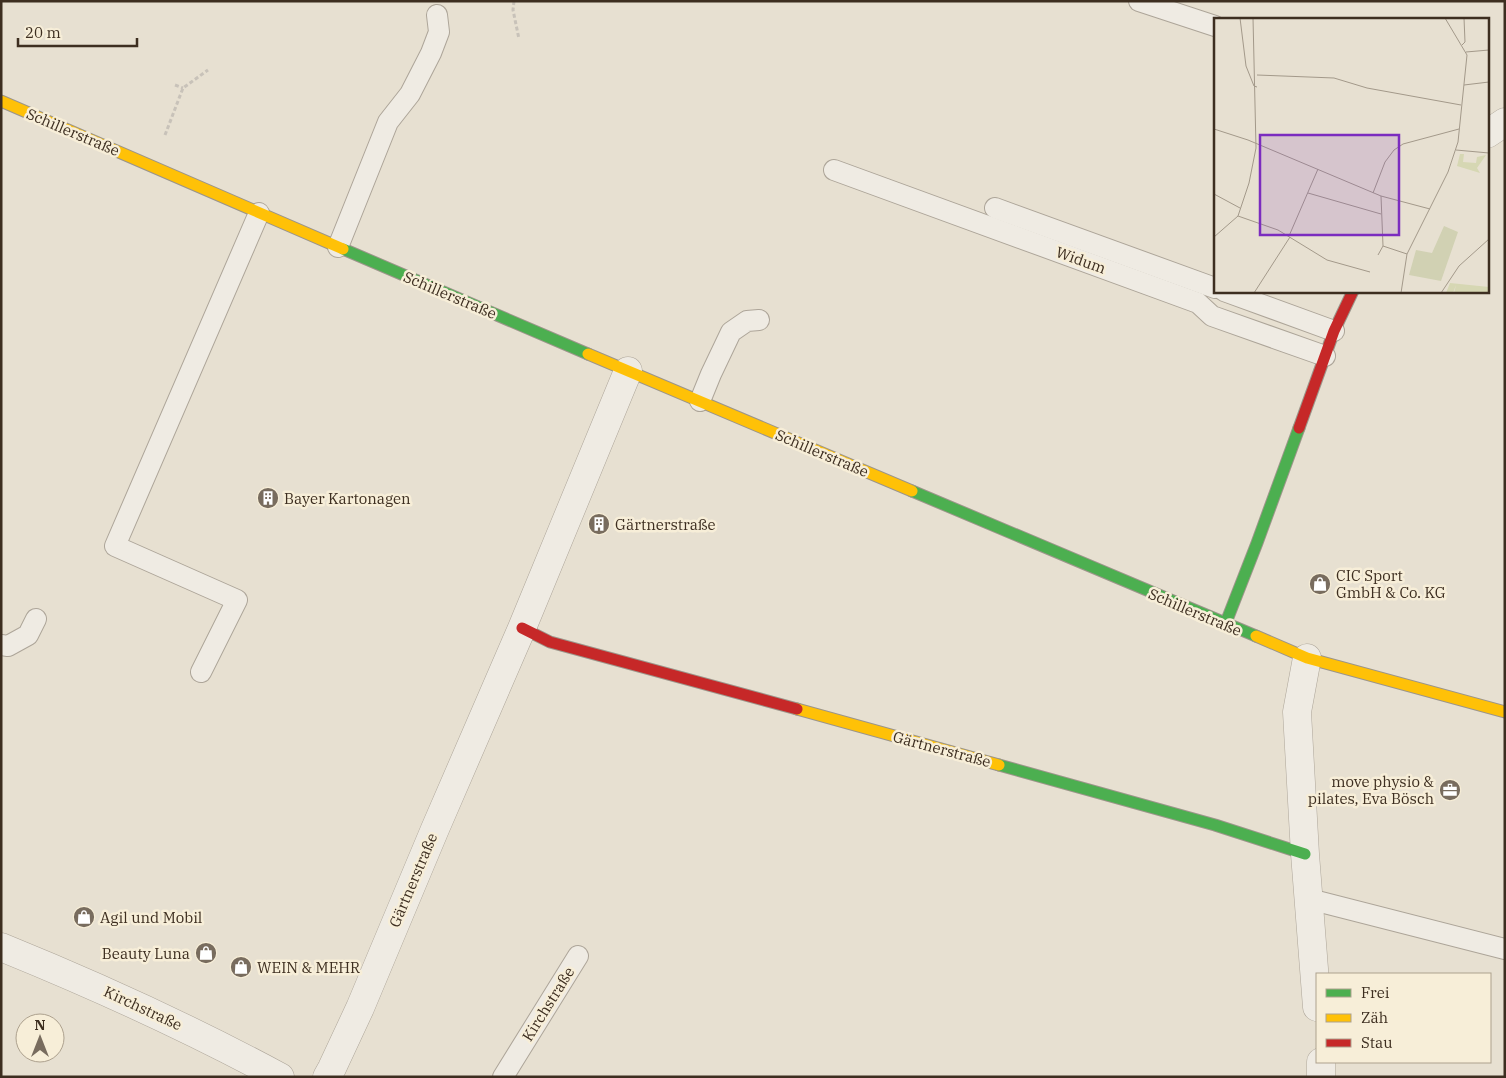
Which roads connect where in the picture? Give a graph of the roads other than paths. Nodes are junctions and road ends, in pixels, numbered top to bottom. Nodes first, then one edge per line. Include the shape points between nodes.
1 (1139, 1) edge
2 (437, 15) dead end
3 (1214, 26) edge
4 (1, 101) edge
5 (834, 170) dead end
6 (994, 208) dead end
7 (259, 213) junction
8 (338, 247) junction
9 (1214, 288) edge
10 (1227, 292) edge
11 (1353, 292) edge
12 (759, 320) dead end
13 (1334, 331) junction
14 (1325, 356) junction
15 (628, 371) junction
16 (700, 401) junction
17 (36, 620) dead end
18 (1225, 625) junction
19 (522, 628) junction
20 (1, 645) edge
21 (1307, 658) junction
22 (201, 672) dead end
23 (1505, 712) edge
24 (1306, 854) junction
25 (1309, 898) junction
26 (1, 948) edge
27 (1505, 949) edge
28 (578, 956) dead end
29 (1316, 993) edge
30 (1320, 1063) edge
31 (280, 1077) edge
32 (327, 1077) edge
33 (503, 1077) edge
34 (1321, 1077) edge

1 - 3 lane
2 - 8 lane via 439,32 431,53 410,94 388,122
4 - 7 street, Schillerstraße
5 - 14 lane, Widum via 1198,303 1212,316
6 - 9 lane, Widum
7 - 8 street, Schillerstraße
7 - 22 lane via 115,546 236,600
8 - 15 street, Schillerstraße
10 - 13 lane
11 - 13 street
12 - 16 lane via 747,320 731,332
13 - 14 street
14 - 18 street
15 - 16 street, Schillerstraße
15 - 19 street, Gärtnerstraße
16 - 18 street, Schillerstraße
17 - 20 lane via 28,635 8,646
18 - 21 street, Schillerstraße
19 - 24 street, Gärtnerstraße via 550,642 1215,825
19 - 32 street, Gärtnerstraße via 360,1008
21 - 23 street, Schillerstraße
21 - 24 street via 1297,712
24 - 25 street
25 - 27 lane
25 - 29 street
26 - 31 street, Kirchstraße via 134,1003
28 - 33 lane, Kirchstraße
30 - 34 street

